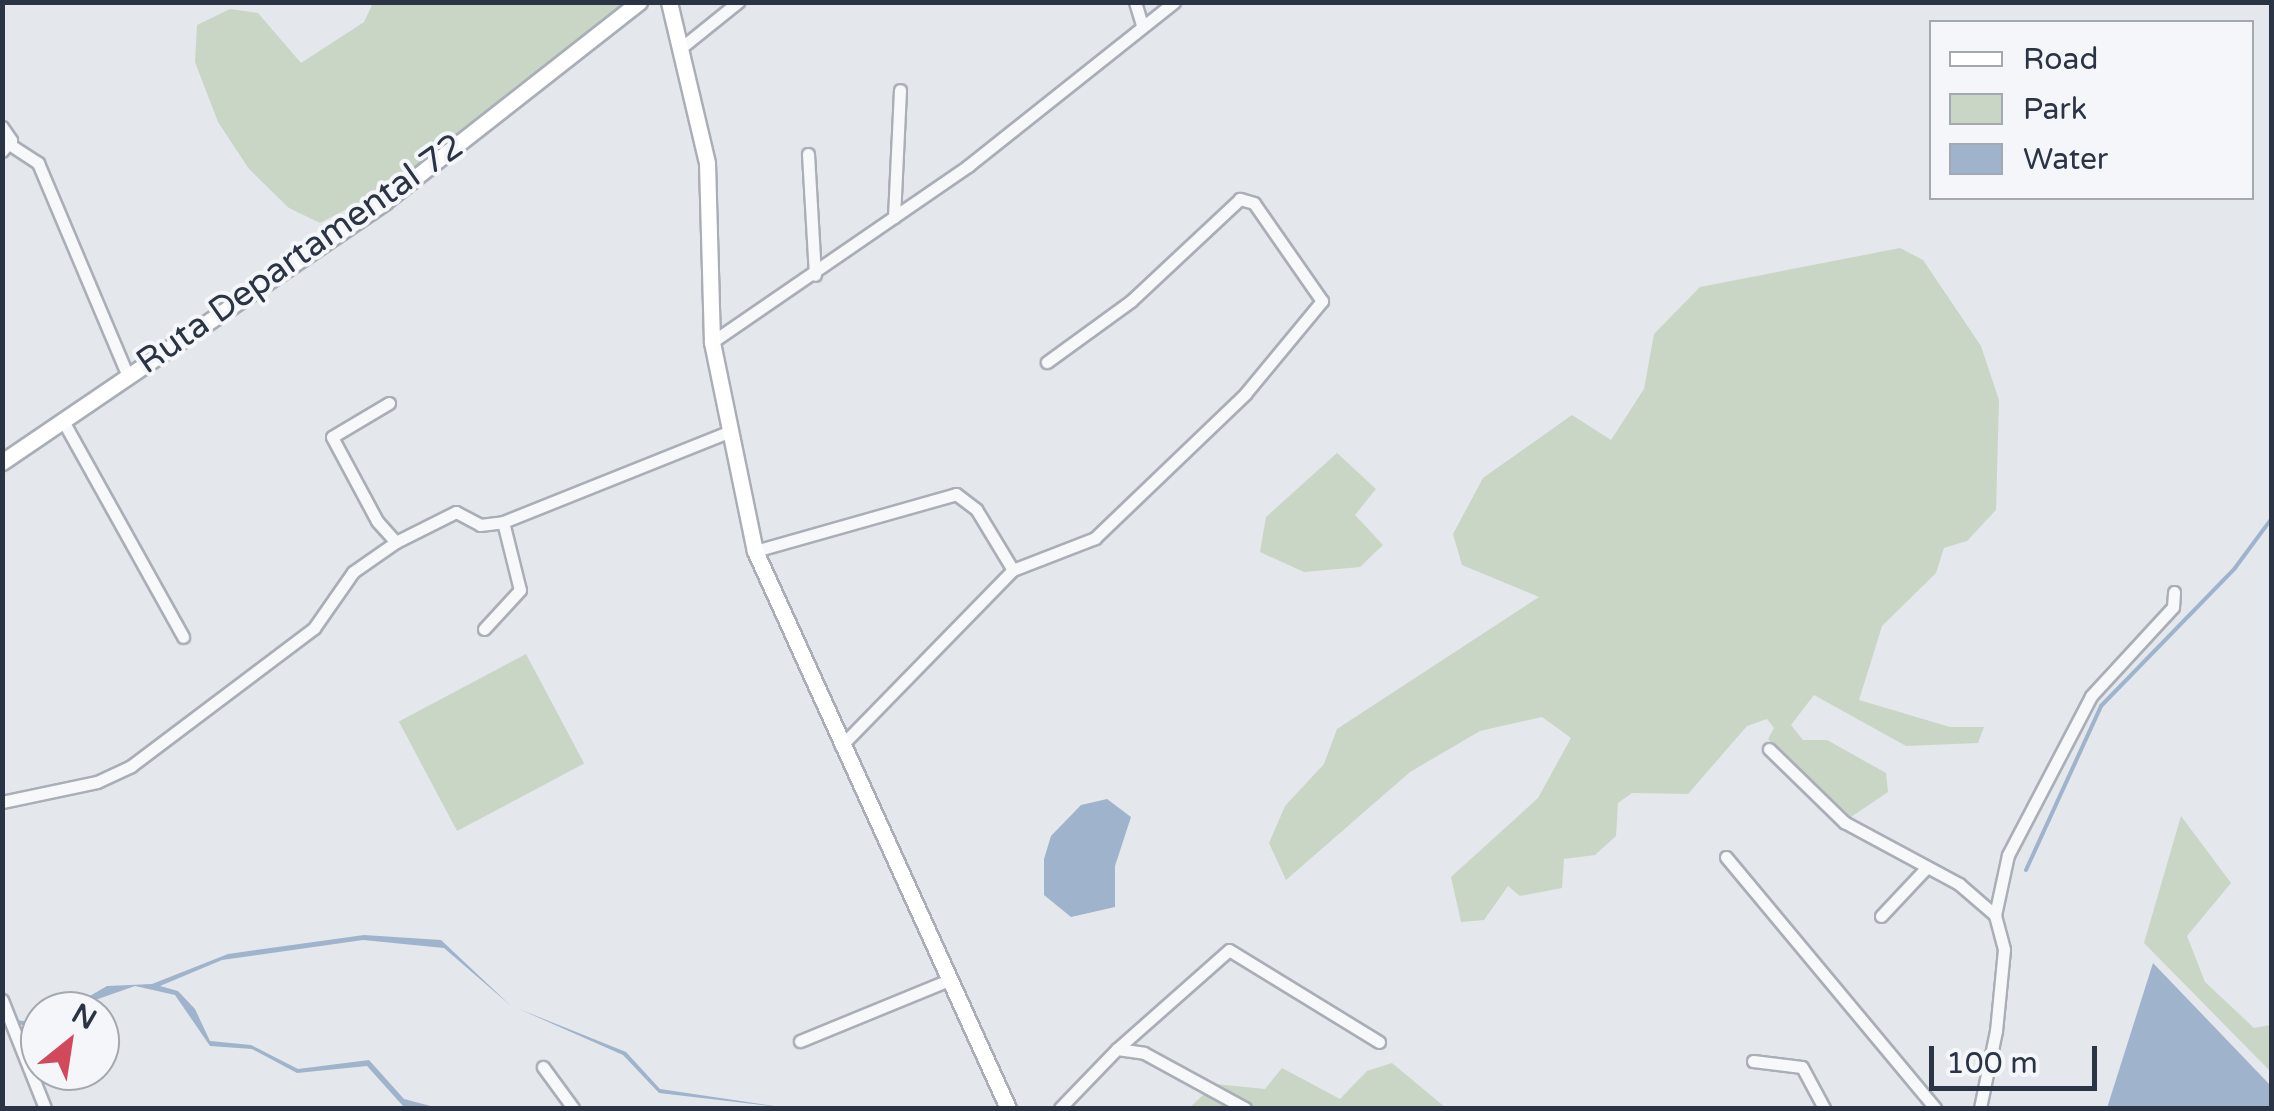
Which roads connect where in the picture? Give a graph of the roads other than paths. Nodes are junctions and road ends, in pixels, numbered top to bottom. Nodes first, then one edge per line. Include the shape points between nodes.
1 (640, 2) edge
2 (669, 2) edge
3 (738, 2) edge
4 (1135, 2) edge
5 (1174, 2) edge
6 (1142, 25) junction
7 (682, 47) junction
8 (900, 90) dead end
9 (2, 127) edge
10 (6, 147) edge
11 (808, 154) dead end
12 (894, 217) junction
13 (815, 275) junction
14 (712, 342) junction
15 (1047, 362) dead end
16 (127, 374) junction
17 (389, 403) dead end
18 (63, 421) junction
19 (728, 432) junction
20 (2, 462) edge
21 (503, 522) junction
22 (396, 542) junction
23 (755, 551) junction
24 (1013, 570) junction
25 (2174, 592) dead end
26 (484, 629) dead end
27 (182, 637) dead end
28 (841, 746) junction
29 (1769, 749) dead end
30 (2, 802) edge
31 (1726, 857) dead end
32 (1927, 868) junction
33 (1995, 915) junction
34 (1881, 916) dead end
35 (951, 978) junction
36 (2, 1000) edge
37 (8, 1018) edge
38 (800, 1041) dead end
39 (1379, 1042) dead end
40 (1117, 1048) junction
41 (1752, 1061) dead end
42 (543, 1067) dead end
43 (45, 1108) edge
44 (573, 1108) edge
45 (1008, 1108) edge
46 (1060, 1108) edge
47 (1246, 1108) edge
48 (1824, 1108) edge
49 (1936, 1108) edge
50 (1980, 1108) edge

1 - 16 main road, Ruta Departamental 72 via 384,202
2 - 7 main road
3 - 7 street
4 - 6 street
5 - 6 street
6 - 12 street
7 - 14 main road via 707,162
8 - 12 street
9 - 10 street
10 - 16 street via 38,163
11 - 13 street
12 - 13 street
13 - 14 street
14 - 19 main road
15 - 24 street via 1131,301 1240,199 1254,203 1322,300 1245,394 1095,538
16 - 18 main road, Ruta Departamental 72
17 - 22 street via 332,437 376,522
18 - 20 main road, Ruta Departamental 72
18 - 27 street
19 - 21 street
19 - 23 main road
21 - 22 street via 480,525 456,512
21 - 26 street via 520,590
22 - 30 street via 353,572 314,628 132,766 97,782
23 - 24 street via 956,494 976,510
23 - 28 main road
24 - 28 street
25 - 33 street via 2174,607 2081,712 2008,855
28 - 35 main road
29 - 32 street via 1844,822
31 - 49 street
32 - 33 street
32 - 34 street
33 - 50 street via 2004,949
35 - 38 street
35 - 45 main road
36 - 37 street
37 - 43 street
39 - 40 street via 1229,950
40 - 46 street
40 - 47 street via 1144,1053
41 - 48 street via 1802,1067
42 - 44 street

